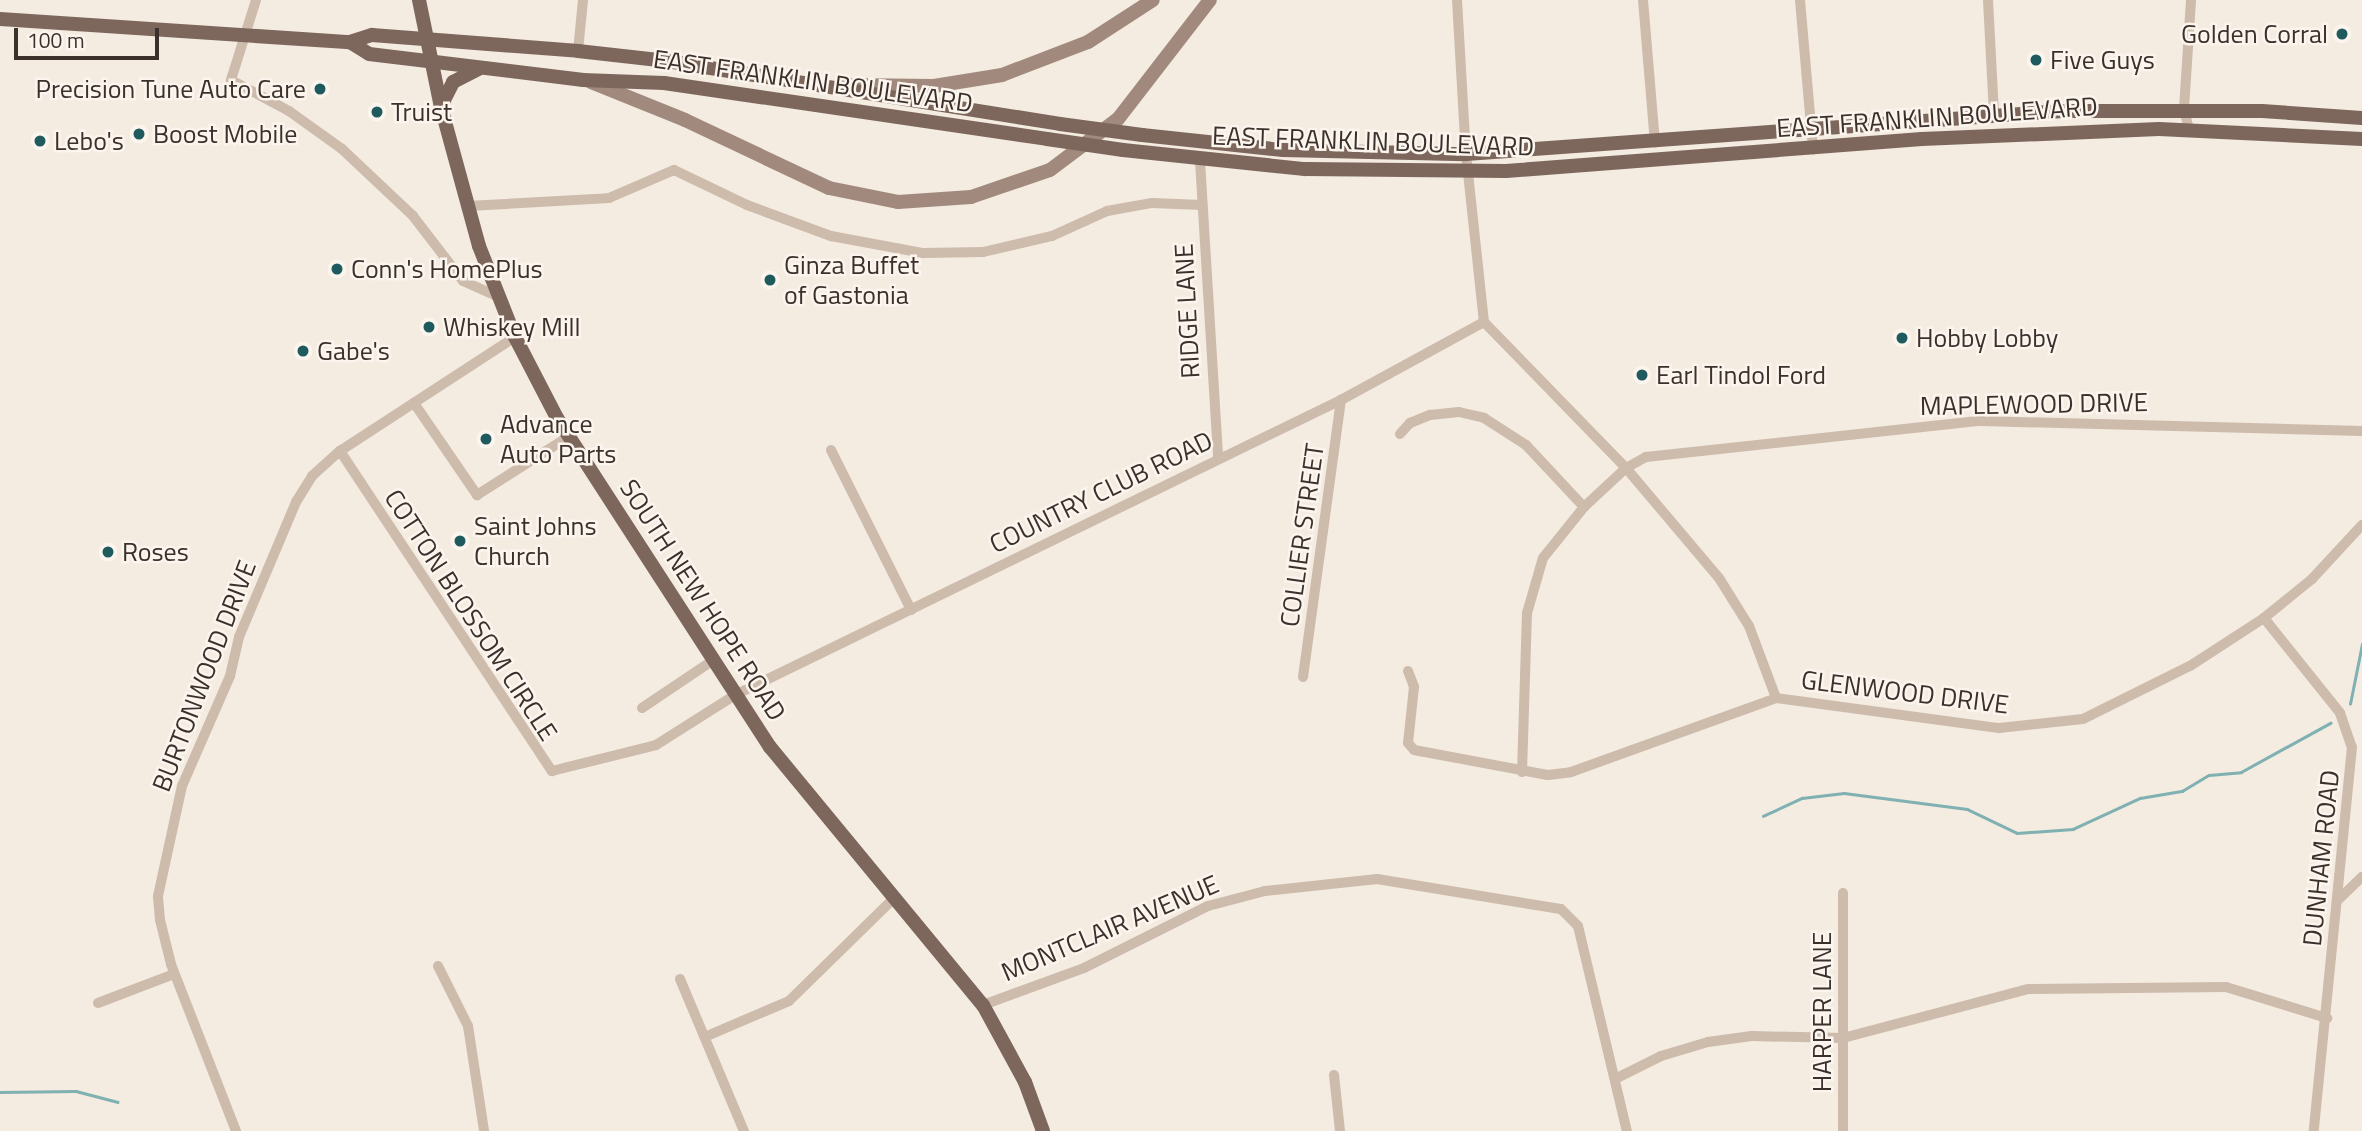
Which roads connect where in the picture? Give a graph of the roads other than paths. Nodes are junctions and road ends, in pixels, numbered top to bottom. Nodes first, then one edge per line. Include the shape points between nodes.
1 (257, 0) edge
2 (419, 0) edge
3 (583, 0) edge
4 (1153, 0) edge
5 (1210, 0) edge
6 (1457, 0) edge
7 (1643, 0) edge
8 (1800, 0) edge
9 (1988, 0) edge
10 (2191, 0) edge
11 (0, 19) edge
12 (246, 35) junction
13 (426, 40) junction
14 (350, 42) junction
15 (578, 51) junction
16 (430, 61) junction
17 (486, 67) junction
18 (583, 80) junction
19 (817, 84) junction
20 (441, 107) junction
21 (2184, 109) junction
22 (1994, 114) junction
23 (2362, 118) edge
24 (1812, 127) junction
25 (2189, 130) junction
26 (2362, 139) edge
27 (1655, 142) junction
28 (1813, 149) junction
29 (1466, 154) junction
30 (1200, 161) junction
31 (1471, 170) junction
32 (1202, 205) junction
33 (468, 206) junction
34 (496, 296) junction
35 (1484, 321) junction
36 (514, 337) junction
37 (1341, 400) junction
38 (414, 403) junction
39 (2362, 430) edge
40 (1400, 434) dead end
41 (568, 438) junction
42 (831, 450) dead end
43 (340, 451) junction
44 (1218, 458) junction
45 (1626, 468) junction
46 (1584, 507) junction
47 (2362, 525) edge
48 (911, 610) junction
49 (2264, 618) junction
50 (712, 661) junction
51 (1408, 671) dead end
52 (1303, 677) dead end
53 (735, 695) junction
54 (1776, 698) junction
55 (642, 708) dead end
56 (1522, 772) junction
57 (2362, 877) edge
58 (1843, 893) dead end
59 (894, 898) junction
60 (2338, 900) junction
61 (438, 966) dead end
62 (174, 974) junction
63 (680, 979) dead end
64 (98, 1003) dead end
65 (983, 1004) junction
66 (2327, 1018) junction
67 (707, 1036) junction
68 (1843, 1038) junction
69 (1334, 1075) dead end
70 (1615, 1079) junction
71 (236, 1131) edge
72 (484, 1131) edge
73 (744, 1131) edge
74 (1043, 1131) edge
75 (1340, 1131) edge
76 (1627, 1131) edge
77 (1843, 1131) edge
78 (2314, 1131) edge

1 - 12 street
2 - 13 main road, SOUTH NEW HOPE ROAD
3 - 15 street
4 - 19 main road via 1088,42 1002,75 934,86
5 - 18 main road via 1135,100 1082,148 1029,179 944,201 898,202 829,188 685,120
6 - 29 street
7 - 27 street
8 - 24 street
9 - 22 street
10 - 21 street
11 - 12 main road, EAST FRANKLIN BOULEVARD
12 - 14 main road, EAST FRANKLIN BOULEVARD
12 - 34 street via 231,80 289,111 342,149 413,216 463,281
13 - 14 main road, EAST FRANKLIN BOULEVARD via 372,35
13 - 15 main road, EAST FRANKLIN BOULEVARD
13 - 16 main road, SOUTH NEW HOPE ROAD
14 - 16 main road, EAST FRANKLIN BOULEVARD via 369,54
15 - 19 main road, EAST FRANKLIN BOULEVARD
16 - 17 main road, EAST FRANKLIN BOULEVARD
16 - 20 main road, SOUTH NEW HOPE ROAD
17 - 18 main road, EAST FRANKLIN BOULEVARD
17 - 20 main road via 460,76 447,90
18 - 30 main road, EAST FRANKLIN BOULEVARD, bridge via 664,83
19 - 29 main road, EAST FRANKLIN BOULEVARD, bridge via 1142,135 1293,151
20 - 33 main road, SOUTH NEW HOPE ROAD
21 - 22 main road, EAST FRANKLIN BOULEVARD
21 - 23 main road, EAST FRANKLIN BOULEVARD
21 - 25 street
22 - 24 main road, EAST FRANKLIN BOULEVARD
24 - 27 main road, EAST FRANKLIN BOULEVARD
24 - 28 street
25 - 26 main road, EAST FRANKLIN BOULEVARD
25 - 28 main road, EAST FRANKLIN BOULEVARD via 1922,139
27 - 29 main road, EAST FRANKLIN BOULEVARD
28 - 31 main road, EAST FRANKLIN BOULEVARD via 1557,170
29 - 31 street
30 - 31 main road, EAST FRANKLIN BOULEVARD via 1305,169
30 - 32 street, RIDGE LANE
31 - 35 street
32 - 33 street via 1152,203 1107,211 1052,236 983,252 923,253 800,226 674,170 609,198
32 - 44 street, RIDGE LANE
33 - 34 main road, SOUTH NEW HOPE ROAD
34 - 36 main road, SOUTH NEW HOPE ROAD
35 - 37 street, COUNTRY CLUB ROAD
35 - 45 street, GLENWOOD DRIVE
36 - 38 street, BURTONWOOD DRIVE
36 - 41 main road, SOUTH NEW HOPE ROAD
37 - 44 street, COUNTRY CLUB ROAD
37 - 52 street, COLLIER STREET
38 - 41 street via 477,495
38 - 43 street, BURTONWOOD DRIVE
39 - 45 street, MAPLEWOOD DRIVE via 1980,421 1667,454 1646,457
40 - 46 street via 1410,423 1430,415 1459,412 1484,418 1526,444
41 - 50 main road, SOUTH NEW HOPE ROAD
42 - 48 street
43 - 53 street, COTTON BLOSSOM CIRCLE via 548,771 645,749
43 - 62 street, BURTONWOOD DRIVE via 312,476 296,502 179,796 158,895
44 - 48 street, COUNTRY CLUB ROAD
45 - 46 street
45 - 54 street, GLENWOOD DRIVE via 1719,578 1749,626
46 - 56 street via 1543,558 1527,613
47 - 49 street, GLENWOOD DRIVE via 2312,579
48 - 53 street, COUNTRY CLUB ROAD
49 - 54 street, GLENWOOD DRIVE via 2124,702 2083,719 2048,725 1999,728
49 - 60 street, DUNHAM ROAD via 2348,727 2352,779
50 - 53 main road, SOUTH NEW HOPE ROAD
50 - 55 street
51 - 56 street via 1414,687 1408,743 1414,750
53 - 59 main road, SOUTH NEW HOPE ROAD via 801,787
54 - 56 street via 1571,772
57 - 60 street
58 - 68 street, HARPER LANE
59 - 65 main road, SOUTH NEW HOPE ROAD
59 - 67 street via 789,1001
60 - 66 street, DUNHAM ROAD
61 - 72 street via 468,1026
62 - 64 street
62 - 71 street, BURTONWOOD DRIVE
63 - 67 street
65 - 70 street, MONTCLAIR AVENUE via 1084,968 1235,897 1348,880 1397,881 1569,914 1581,938
65 - 74 main road, SOUTH NEW HOPE ROAD via 1020,1072
66 - 68 street via 2226,987 2061,986 1998,994
66 - 78 street, DUNHAM ROAD
67 - 73 street
68 - 70 street via 1752,1036 1708,1042 1661,1056
68 - 77 street, HARPER LANE
69 - 75 street
70 - 76 street, MONTCLAIR AVENUE

